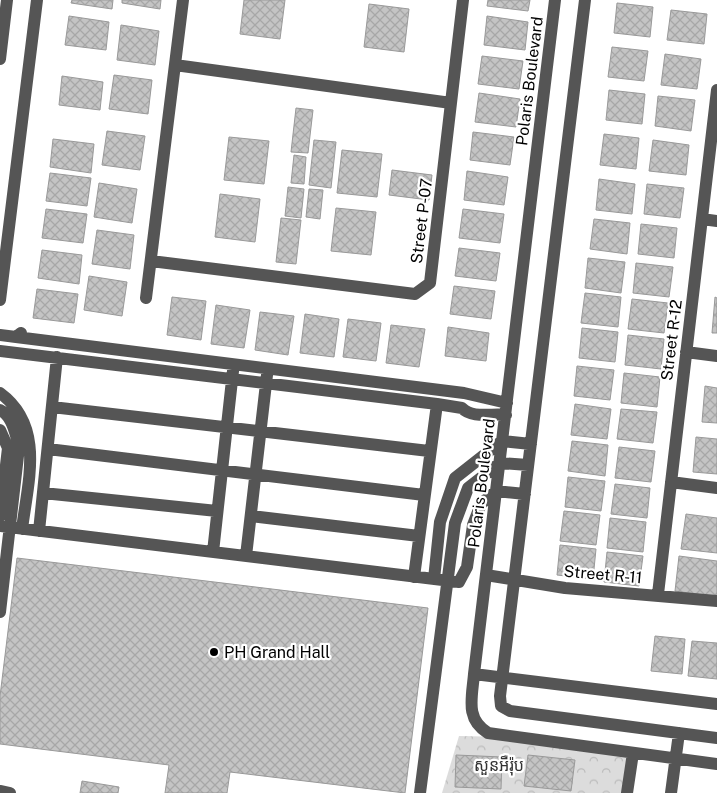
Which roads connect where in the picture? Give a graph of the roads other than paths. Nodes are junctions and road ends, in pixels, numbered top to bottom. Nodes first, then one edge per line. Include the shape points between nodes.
1 (7, 0) edge
2 (37, 0) edge
3 (183, 0) edge
4 (463, 0) edge
5 (555, 0) edge
6 (585, 0) edge
7 (0, 59) edge
8 (175, 65) junction
9 (717, 90) edge
10 (451, 103) junction
11 (702, 219) junction
12 (717, 221) edge
13 (151, 261) junction
14 (146, 298) dead end
15 (0, 300) edge
16 (0, 335) edge
17 (0, 351) edge
18 (686, 352) junction
19 (43, 353) junction
20 (717, 356) edge
21 (57, 357) junction
22 (232, 373) junction
23 (267, 377) junction
24 (0, 393) edge
25 (463, 401) junction
26 (437, 404) junction
27 (52, 407) junction
28 (499, 408) junction
29 (0, 410) edge
30 (227, 427) junction
31 (0, 430) edge
32 (260, 431) junction
33 (502, 441) junction
34 (531, 444) junction
35 (48, 449) junction
36 (429, 451) junction
37 (500, 463) junction
38 (528, 466) junction
39 (222, 470) junction
40 (256, 475) junction
41 (671, 482) junction
42 (717, 488) edge
43 (496, 491) junction
44 (43, 493) junction
45 (525, 494) junction
46 (424, 495) junction
47 (217, 512) junction
48 (0, 516) edge
49 (251, 516) junction
50 (11, 528) edge
51 (39, 531) junction
52 (419, 536) junction
53 (213, 552) junction
54 (246, 556) junction
55 (486, 575) junction
56 (414, 577) junction
57 (515, 578) junction
58 (434, 579) junction
59 (448, 580) junction
60 (658, 594) junction
61 (717, 601) edge
62 (0, 612) edge
63 (474, 674) junction
64 (503, 677) junction
65 (717, 704) edge
66 (679, 733) junction
67 (717, 738) edge
68 (633, 753) junction
69 (677, 759) junction
70 (717, 764) edge
71 (1, 791) edge
72 (10, 793) edge
73 (420, 793) edge
74 (627, 793) edge
75 (671, 793) edge

1 - 7 street
2 - 15 street
3 - 8 street
4 - 10 street, Street P-07
5 - 28 street, Polaris Boulevard
6 - 34 street
8 - 10 street
8 - 13 street
9 - 11 street, Street R-12
10 - 13 street, Street P-07 via 430,283 415,294
11 - 12 street
11 - 18 street, Street R-12
13 - 14 street
16 - 22 street via 16,337 21,333 48,337 56,344
17 - 19 street
18 - 20 street
18 - 41 street, Street R-12
19 - 21 street
19 - 22 street
21 - 22 street
21 - 27 street
22 - 23 street
22 - 30 street
23 - 25 street
23 - 26 street
23 - 32 street
24 - 50 street via 14,403 27,426 30,448
25 - 26 street
25 - 28 street via 465,412 484,415
25 - 28 street via 469,392 490,396
26 - 36 street
27 - 30 street
27 - 35 street
28 - 33 street, Polaris Boulevard
29 - 50 street via 14,428 19,447
30 - 32 street
30 - 39 street
31 - 48 street via 8,448
32 - 36 street
32 - 40 street
33 - 34 street
33 - 37 street, Polaris Boulevard
33 - 58 street via 455,478 440,522
34 - 38 street
35 - 39 street
35 - 44 street
36 - 46 street
37 - 38 street
37 - 43 street, Polaris Boulevard
37 - 59 street via 468,488 454,524
38 - 45 street
39 - 40 street
39 - 47 street
40 - 46 street
40 - 49 street
41 - 42 street
41 - 60 street, Street R-12
43 - 45 street
43 - 55 street, Polaris Boulevard
43 - 59 street via 482,504 472,525 467,567 459,582
44 - 47 street
44 - 51 street
45 - 57 street
46 - 52 street
47 - 53 street
49 - 52 street
49 - 54 street
50 - 51 street
50 - 62 street
51 - 53 street
52 - 56 street
53 - 54 street
54 - 56 street
55 - 57 street, Street R-11
55 - 63 street, Polaris Boulevard
56 - 58 street
57 - 60 street, Street R-11 via 565,588
57 - 64 street
58 - 59 street
59 - 73 street
60 - 61 street, Street R-11
63 - 64 street
63 - 68 street, Polaris Boulevard via 472,717 478,727 488,733
64 - 65 street
64 - 66 street via 502,706 510,712
66 - 67 street
66 - 69 street
68 - 69 street, Polaris Boulevard
68 - 74 street
69 - 70 street, Polaris Boulevard
69 - 75 street
71 - 72 street

